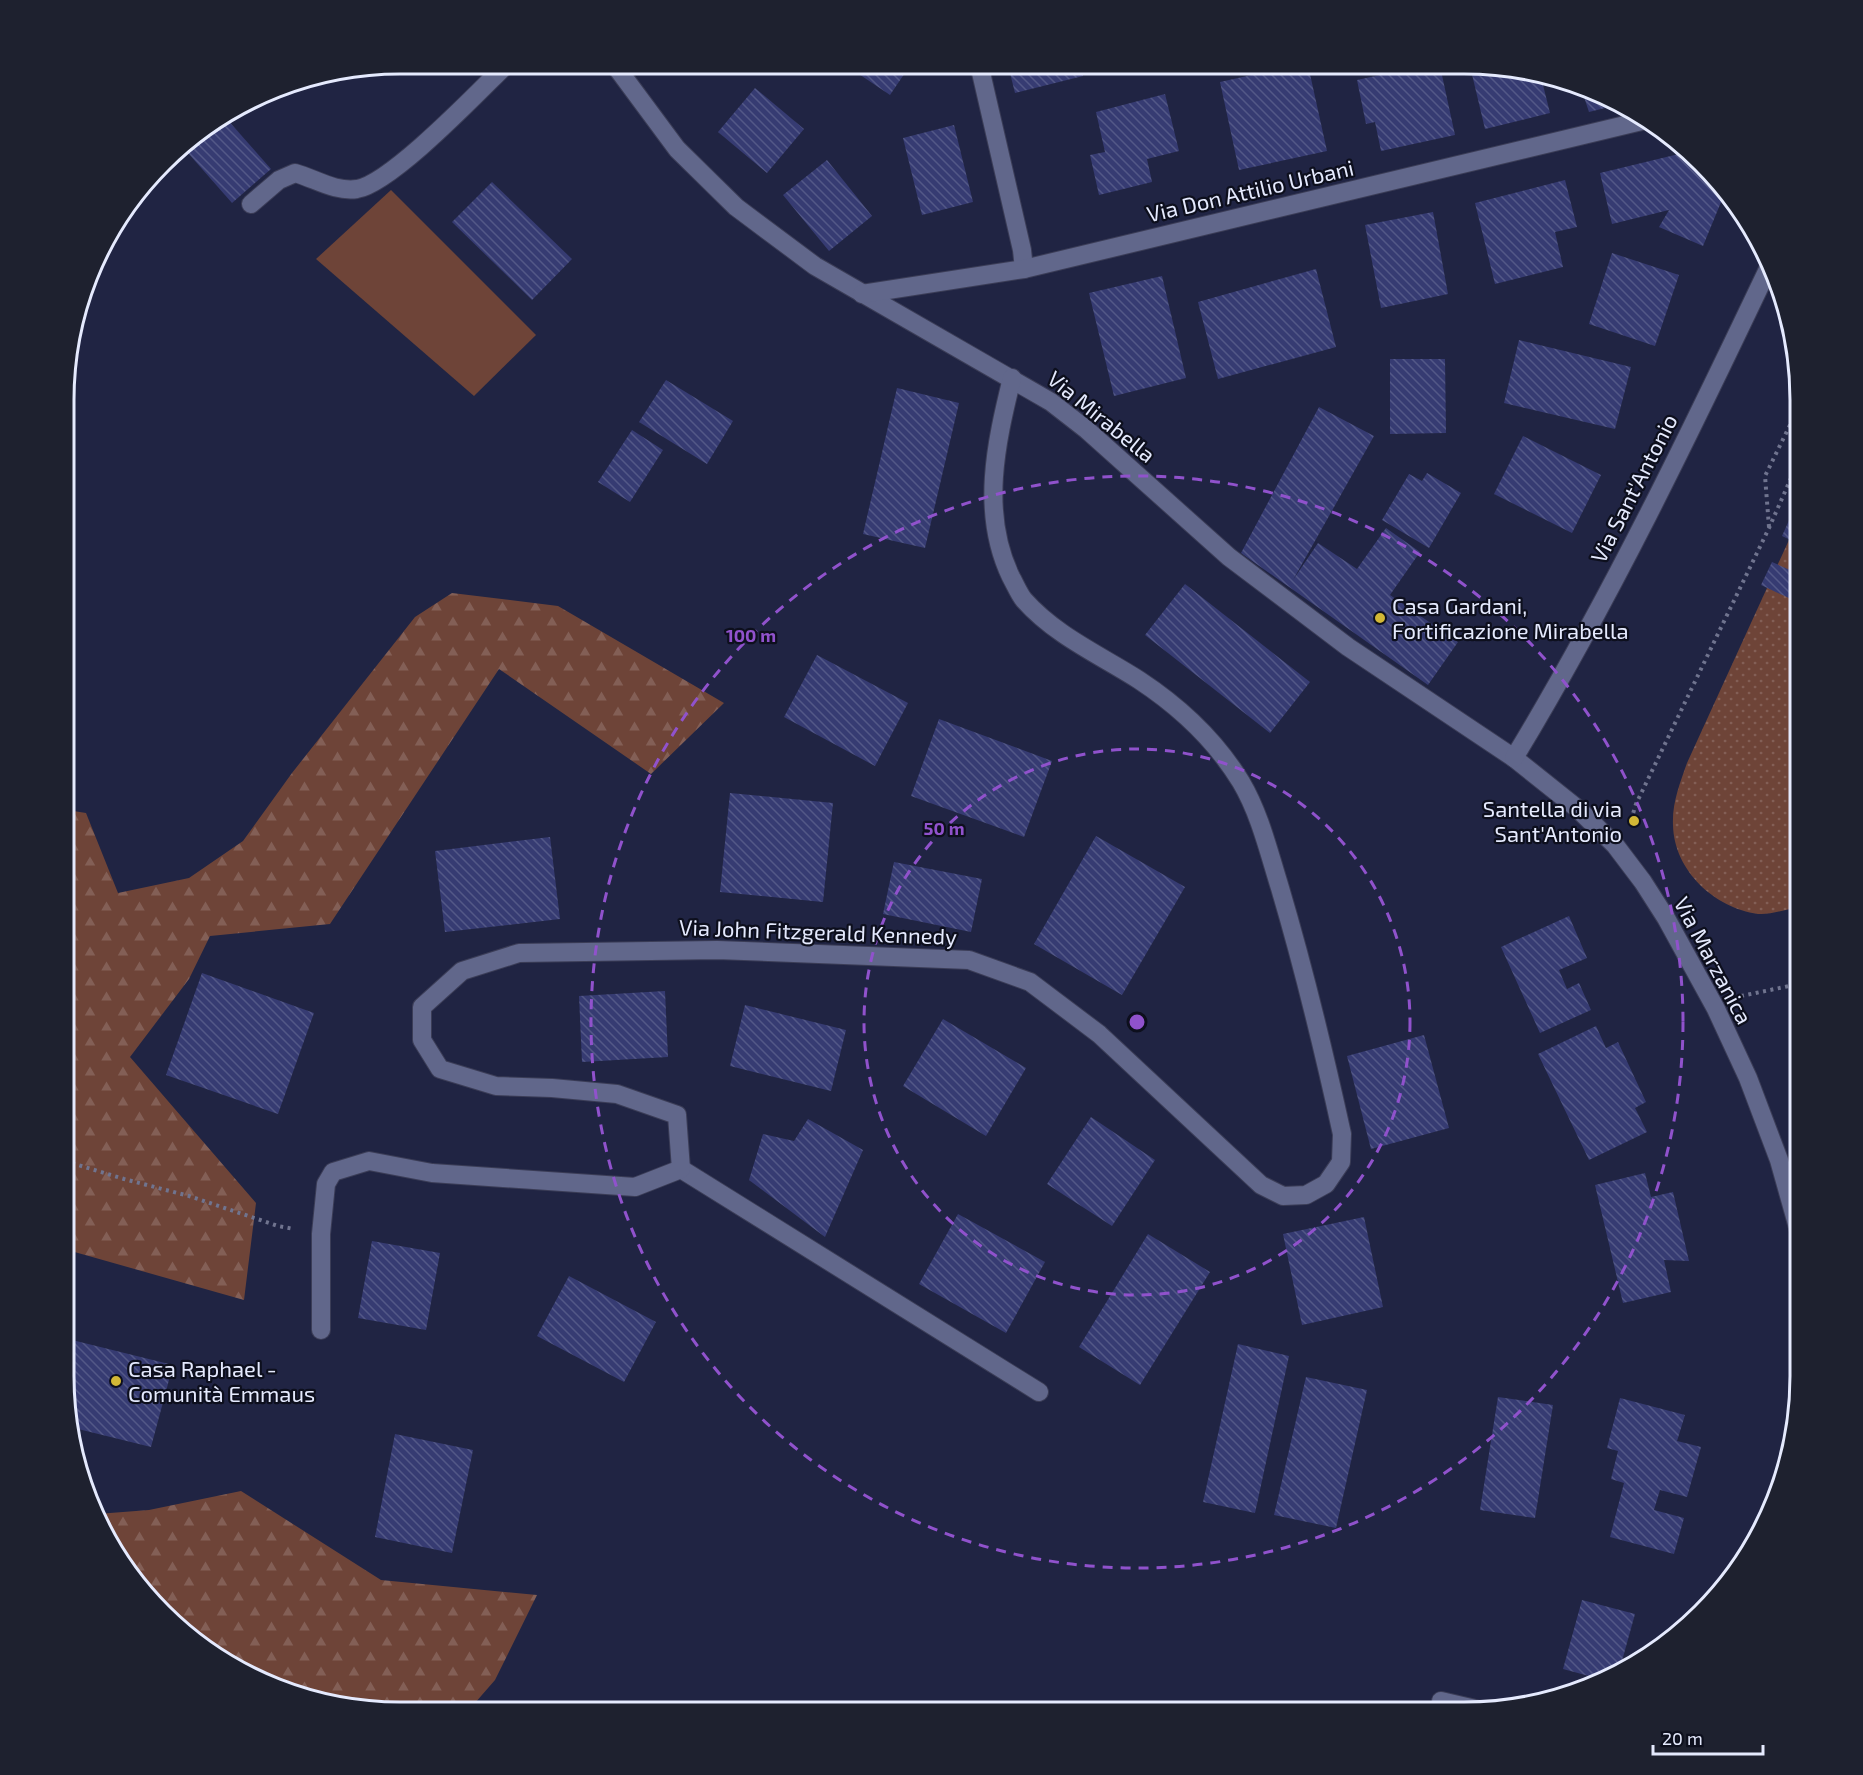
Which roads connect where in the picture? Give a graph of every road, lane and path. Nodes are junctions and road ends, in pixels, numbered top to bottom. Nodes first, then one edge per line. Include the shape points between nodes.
1 (496, 74) edge
2 (621, 74) edge
3 (981, 74) edge
4 (1636, 122) edge
5 (250, 204) dead end
6 (1024, 269) junction
7 (1765, 275) edge
8 (862, 294) junction
9 (1012, 378) junction
10 (1790, 425) edge
11 (1790, 480) edge
12 (1769, 528) junction
13 (1514, 758) junction
14 (1631, 818) dead end
15 (73, 1163) edge
16 (681, 1169) junction
17 (1790, 1199) edge
18 (321, 1234) junction
19 (321, 1330) dead end
20 (1039, 1392) dead end
21 (1441, 1701) dead end
22 (1445, 1702) edge

1 - 5 street via 375,182 359,189 340,190 295,173 279,180
2 - 8 street, Via Mirabella via 677,149 736,207 814,266
3 - 6 street
4 - 6 street, Via Don Attilio Urbani
6 - 8 street, Via Don Attilio Urbani
7 - 13 street, Via Sant'Antonio via 1595,616
8 - 9 street, Via Mirabella
9 - 13 street, Via Mirabella via 1052,402 1087,430 1229,557 1289,604
9 - 16 street, Via John Fitzgerald Kennedy via 998,432 992,483 995,526 1003,559 1023,599 1052,626 1141,681 1178,709 1214,742 1242,784 1268,849 1299,950 1342,1134 1341,1162 1326,1184 1306,1194 1282,1196 1261,1185 1090,1028 1030,982 969,960 717,950 519,953 462,971 422,1007 422,1040 440,1069 496,1086 617,1094 678,1115
10 - 12 path via 1765,476
11 - 12 path
12 - 14 path
13 - 17 street, Via Marzanica via 1578,809 1615,845 1666,918 1748,1078
15 - 18 path via 278,1226
16 - 18 street via 635,1187 432,1173 369,1161 333,1172 326,1184
16 - 20 street
18 - 19 street
21 - 22 street

